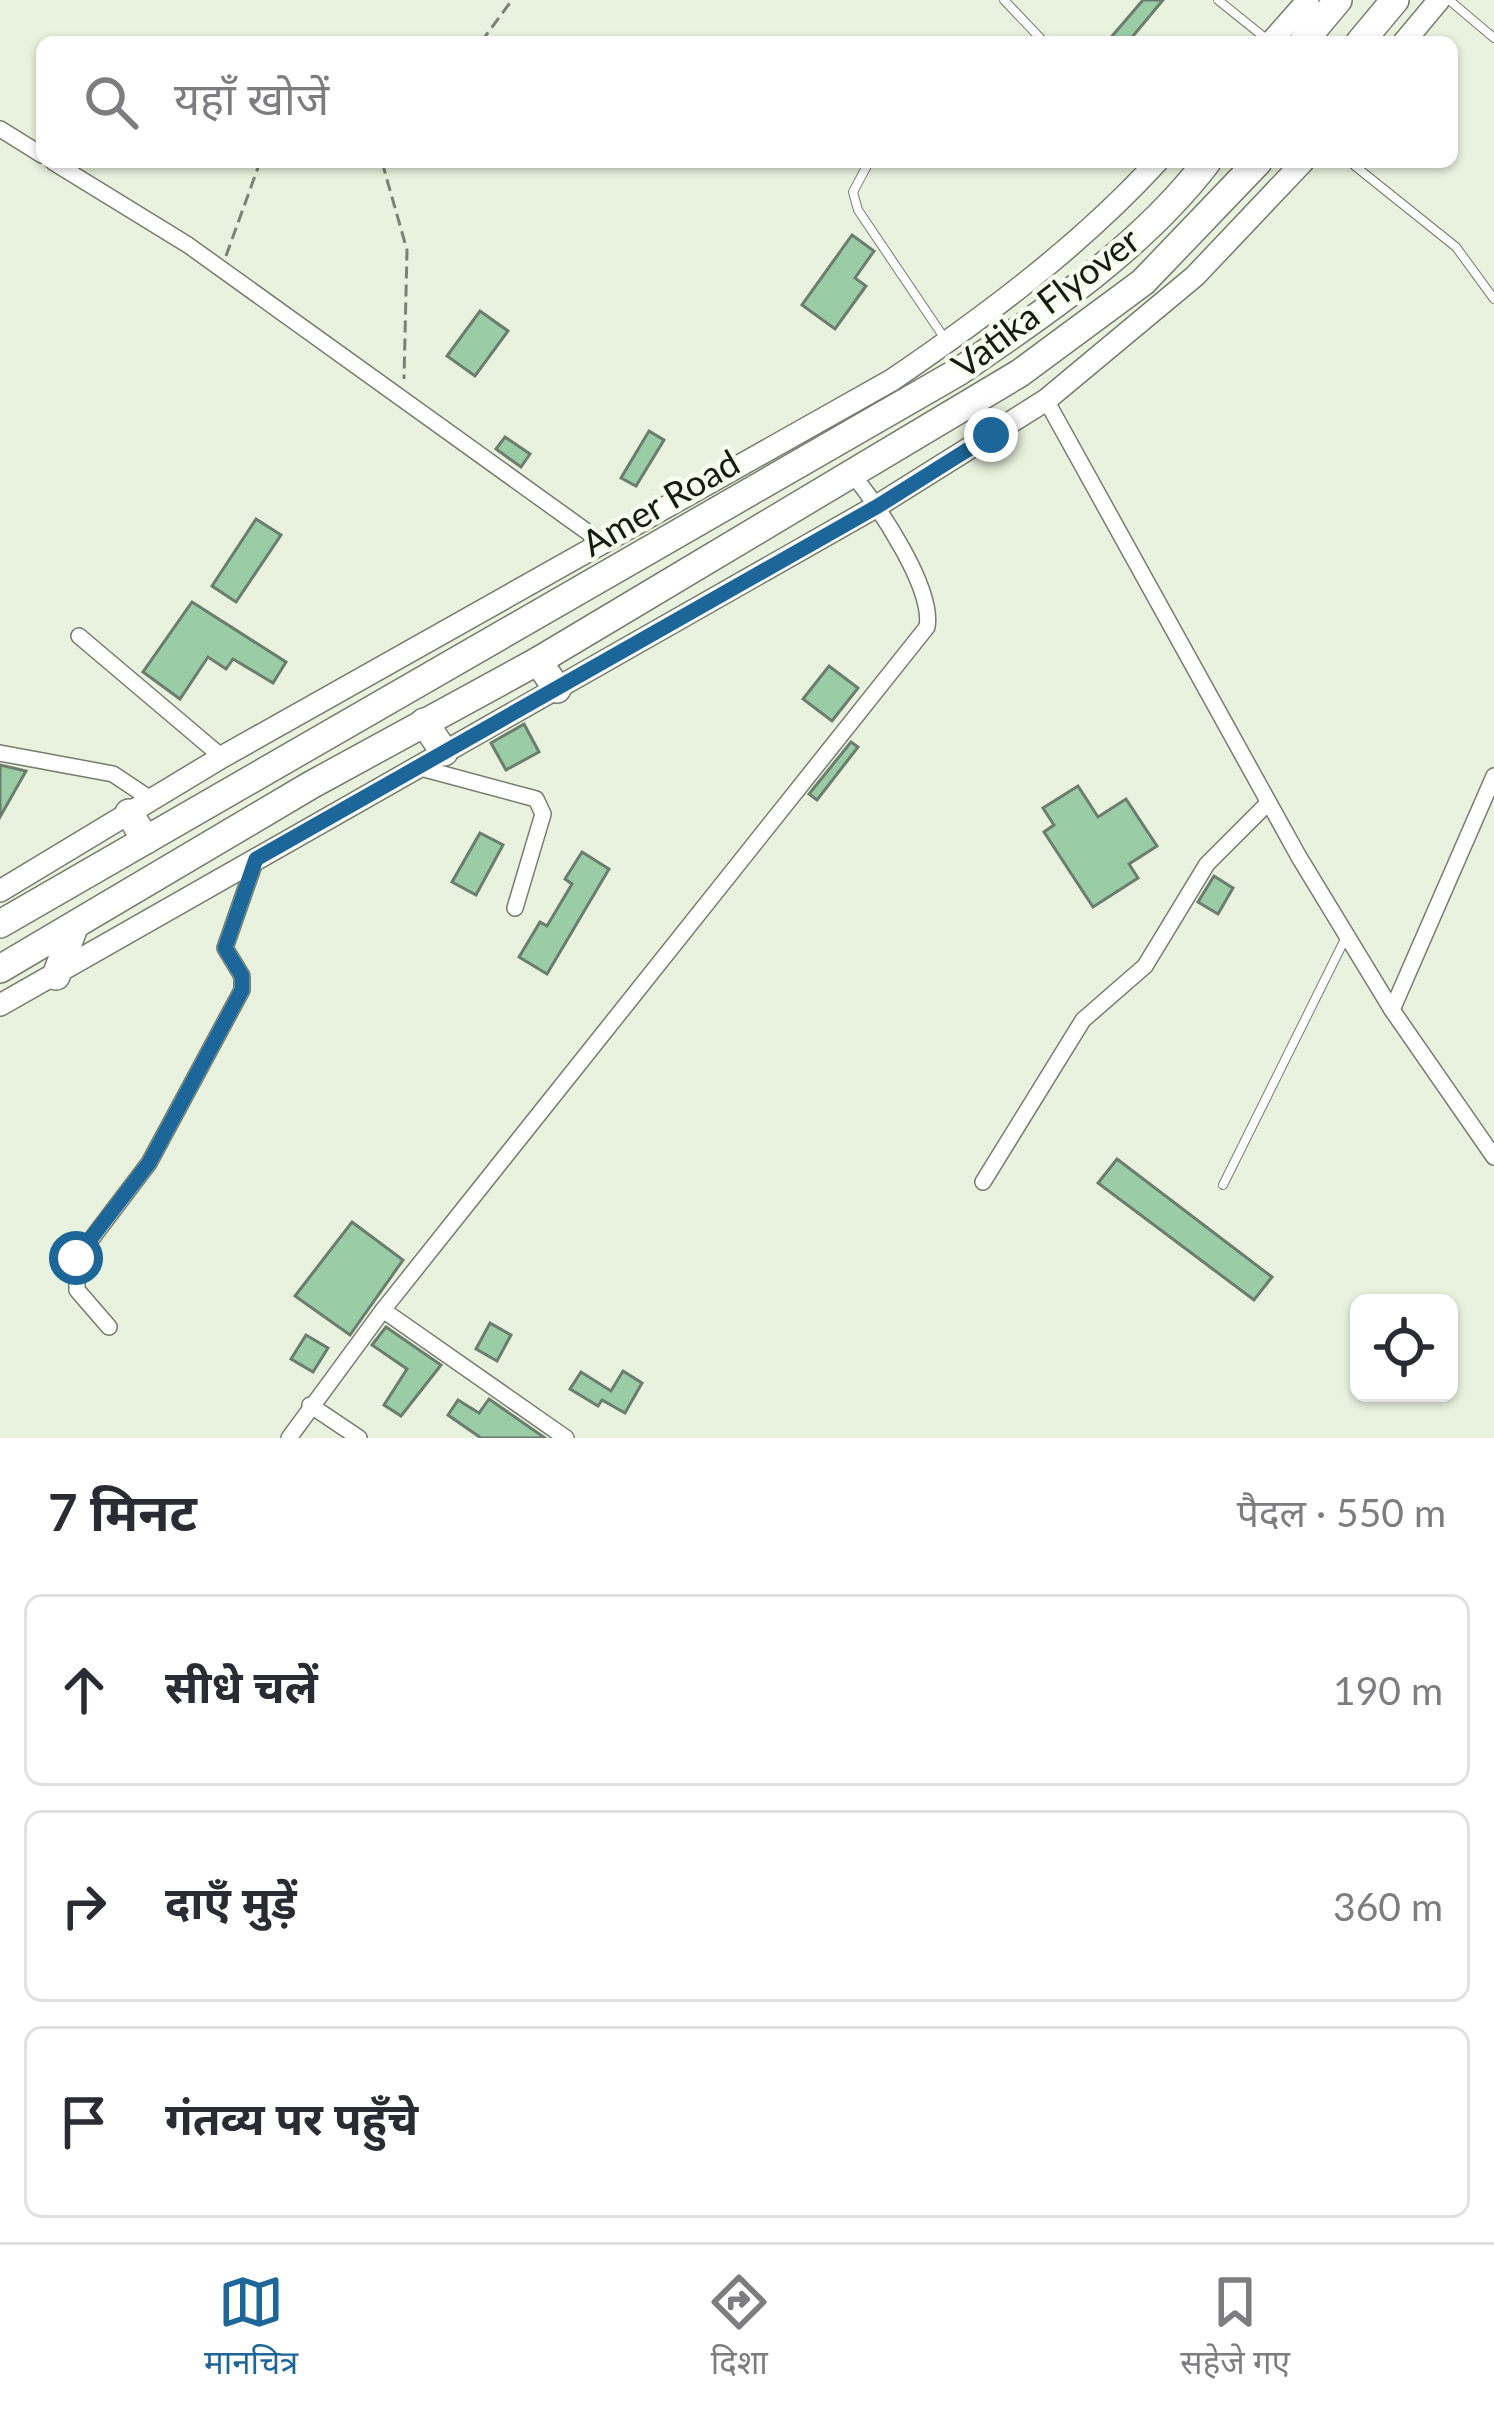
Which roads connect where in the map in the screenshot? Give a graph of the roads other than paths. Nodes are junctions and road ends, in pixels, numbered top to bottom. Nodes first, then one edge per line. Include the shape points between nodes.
1 (1004, 0) edge
2 (1308, 0) edge
3 (1338, 0) edge
4 (1396, 0) edge
5 (1439, 0) edge
6 (1449, 0) edge
7 (1221, 1) edge
8 (1036, 36) edge
9 (1263, 36) edge
10 (1275, 36) edge
11 (1308, 36) edge
12 (1365, 36) edge
13 (1409, 36) edge
14 (1494, 38) edge
15 (0, 129) edge
16 (36, 151) edge
17 (62, 168) edge
18 (866, 168) edge
19 (1153, 168) edge
20 (1165, 168) edge
21 (1202, 168) edge
22 (1252, 168) edge
23 (1297, 168) edge
24 (1357, 168) edge
25 (1184, 188) junction
26 (1494, 299) edge
27 (947, 342) junction
28 (1046, 400) junction
29 (854, 476) junction
30 (672, 503) junction
31 (878, 506) junction
32 (687, 528) junction
33 (600, 542) junction
34 (79, 636) dead end
35 (538, 661) junction
36 (557, 689) junction
37 (424, 722) junction
38 (444, 752) junction
39 (0, 753) edge
40 (223, 757) junction
41 (417, 767) junction
42 (1494, 776) edge
43 (1268, 803) junction
44 (141, 807) junction
45 (146, 840) junction
46 (256, 859) junction
47 (0, 891) edge
48 (515, 908) dead end
49 (0, 924) edge
50 (74, 927) junction
51 (1346, 935) junction
52 (0, 969) edge
53 (56, 976) junction
54 (0, 1005) edge
55 (1392, 1010) junction
56 (1494, 1157) edge
57 (983, 1182) dead end
58 (1223, 1185) dead end
59 (383, 1310) junction
60 (109, 1327) dead end
61 (310, 1406) junction
62 (289, 1438) edge
63 (359, 1438) edge
64 (566, 1438) edge

1 - 8 lane
2 - 10 street
3 - 11 highway
4 - 12 highway
5 - 13 street
6 - 14 lane
7 - 9 lane
15 - 16 street
17 - 33 street via 221,269
18 - 27 lane via 853,192 858,210
19 - 27 street
20 - 25 lane
21 - 25 highway
22 - 29 highway, Vatika Flyover via 1143,282 1020,373
23 - 28 street via 1195,276
24 - 26 lane via 1456,247
25 - 32 highway, Amer Road via 1046,312 958,372
27 - 30 street
28 - 31 street
28 - 43 street
29 - 31 street
29 - 35 highway, Vatika Flyover
30 - 32 highway
30 - 33 street
31 - 36 street
31 - 59 street via 923,593 927,627
32 - 45 highway, Amer Road
33 - 40 street
34 - 40 street
35 - 36 highway
35 - 37 highway, Vatika Flyover
36 - 38 street
37 - 38 highway
37 - 50 highway, Vatika Flyover
38 - 41 street
39 - 44 street via 112,774
40 - 44 street
41 - 46 street
41 - 48 street via 536,799 543,814
42 - 55 street
43 - 51 street
43 - 57 street via 1207,864 1145,966 1083,1020
44 - 45 highway
44 - 47 street
45 - 49 highway, Amer Road
46 - 53 street
46 - 60 street via 225,948 242,990 149,1163 76,1258 77,1290
50 - 52 highway, Vatika Flyover
50 - 53 highway
51 - 55 street
51 - 58 lane
53 - 54 street
55 - 56 street
59 - 61 street
59 - 64 street
61 - 62 street
61 - 63 street

